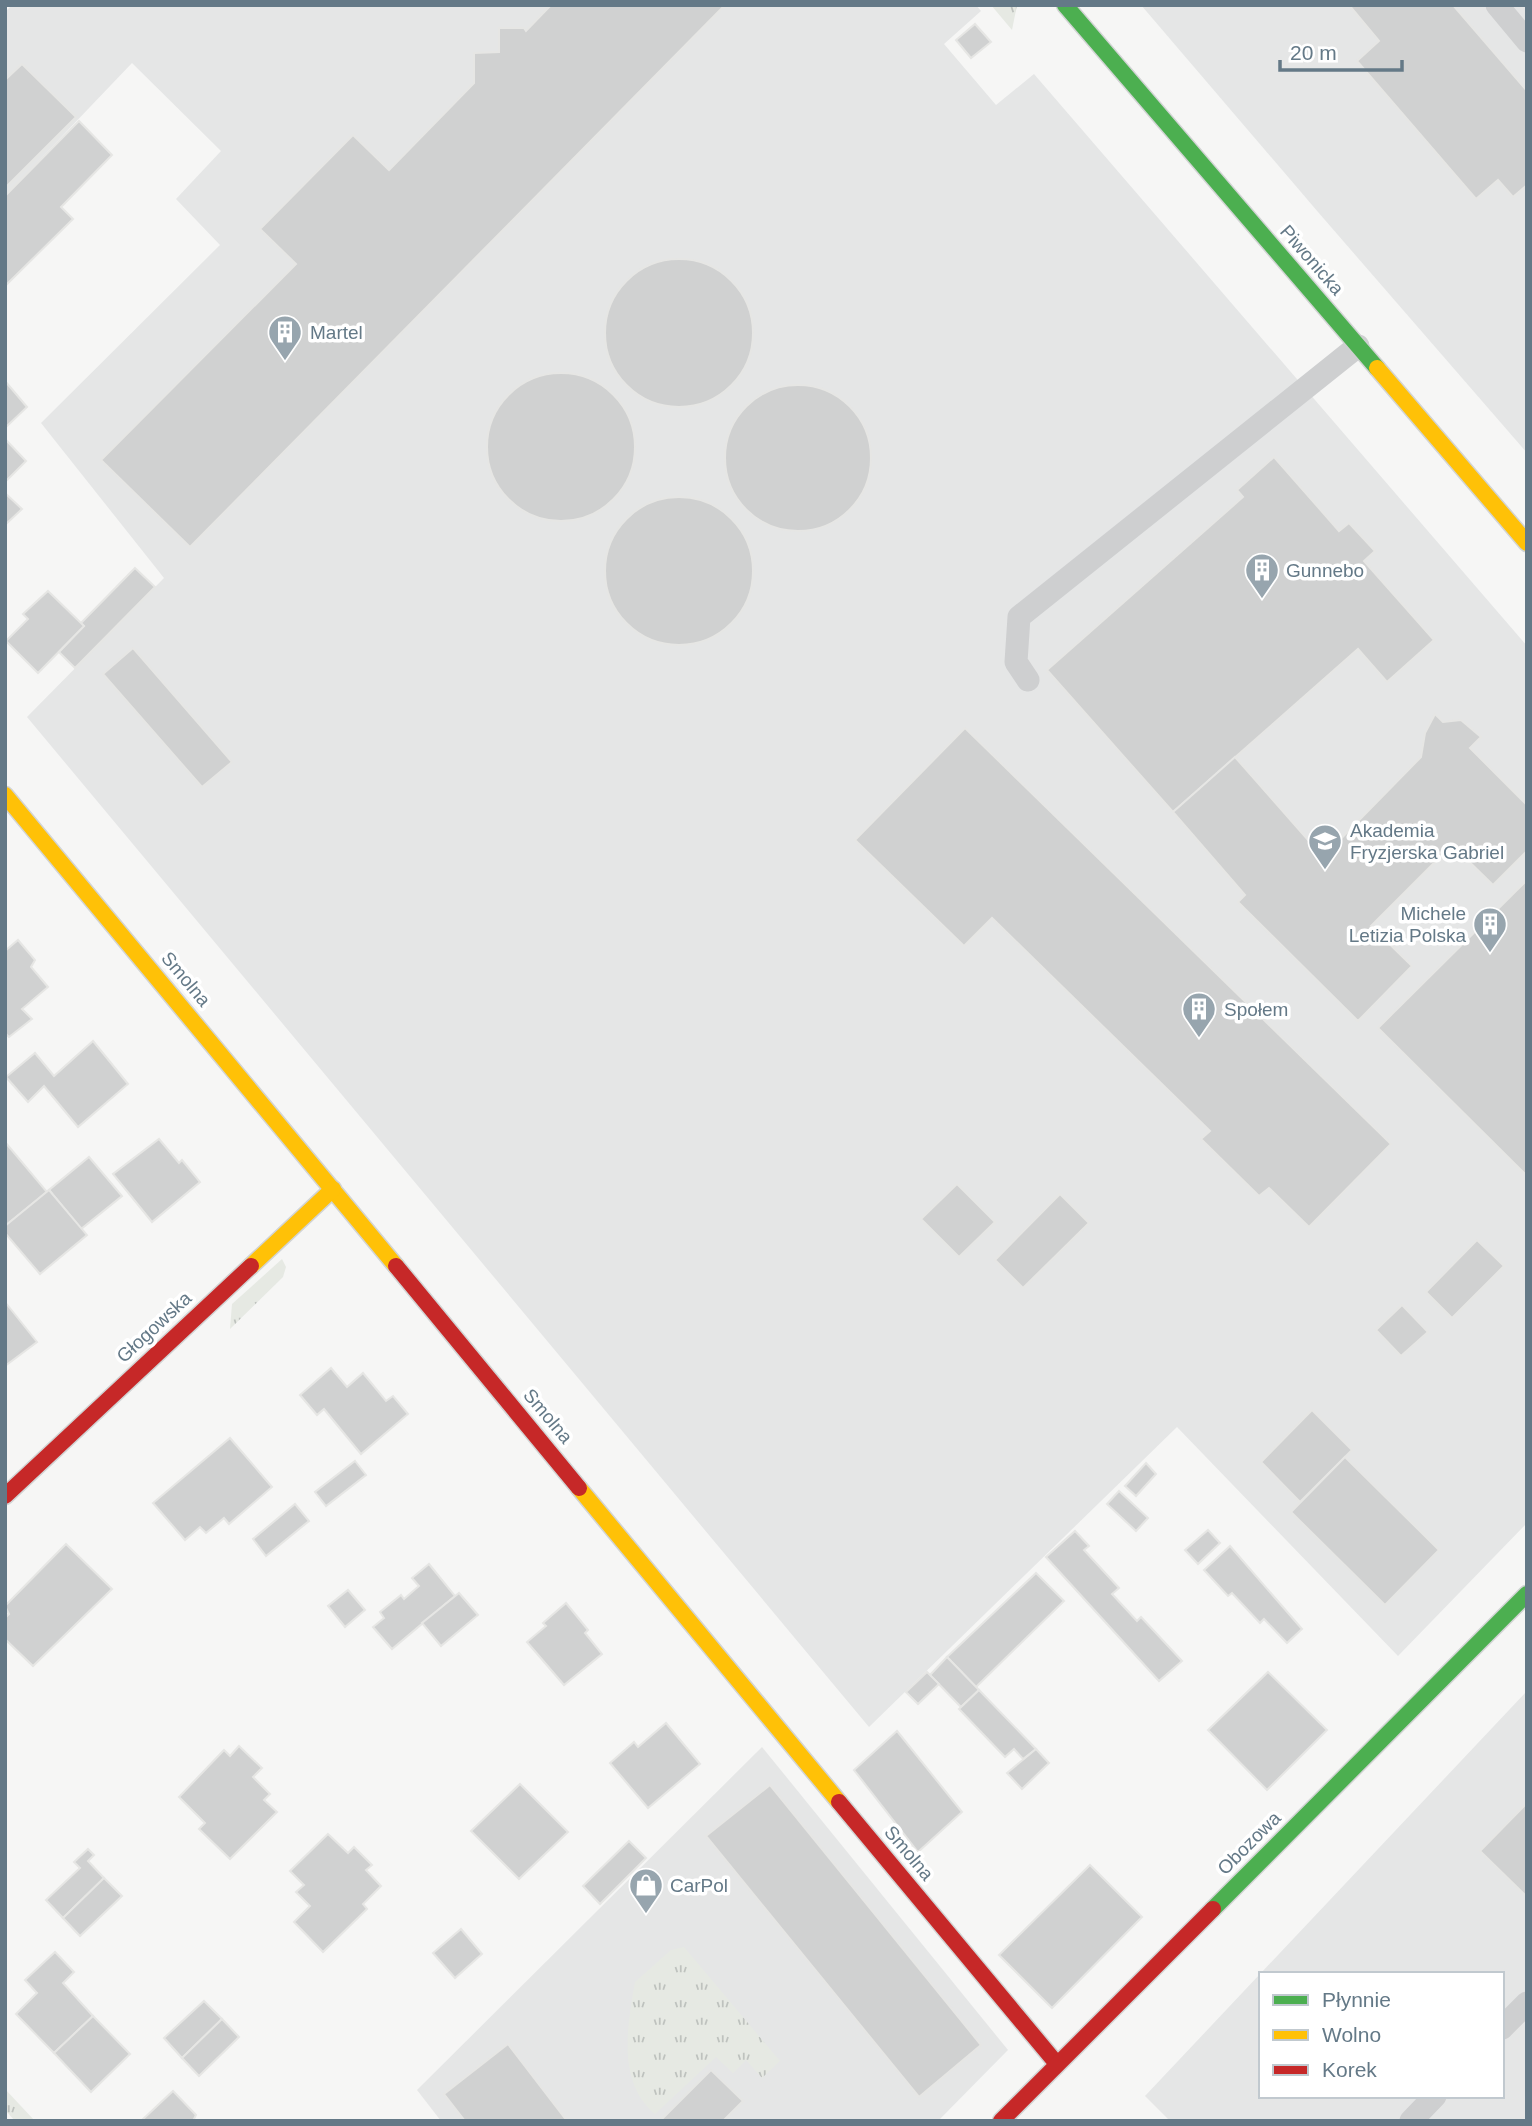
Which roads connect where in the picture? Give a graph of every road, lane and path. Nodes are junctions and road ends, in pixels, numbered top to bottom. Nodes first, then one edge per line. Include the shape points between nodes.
1 (1065, 5) edge
2 (1497, 5) edge
3 (1527, 41) edge
4 (1358, 346) junction
5 (1527, 543) edge
6 (1028, 680) dead end
7 (5, 795) edge
8 (333, 1189) junction
9 (5, 1496) edge
10 (1527, 1594) edge
11 (1527, 2003) edge
12 (1504, 2026) edge
13 (1057, 2064) junction
14 (1433, 2098) edge
15 (1001, 2121) edge
16 (1411, 2121) edge

1 - 4 street, Piwonicka
2 - 3 lane
4 - 5 street, Piwonicka
4 - 6 lane via 1019,617 1016,662
7 - 8 street, Smolna
8 - 9 street, Głogowska
8 - 13 street, Smolna
10 - 13 street, Obozowa
11 - 12 lane
13 - 15 street, Obozowa
14 - 16 lane

